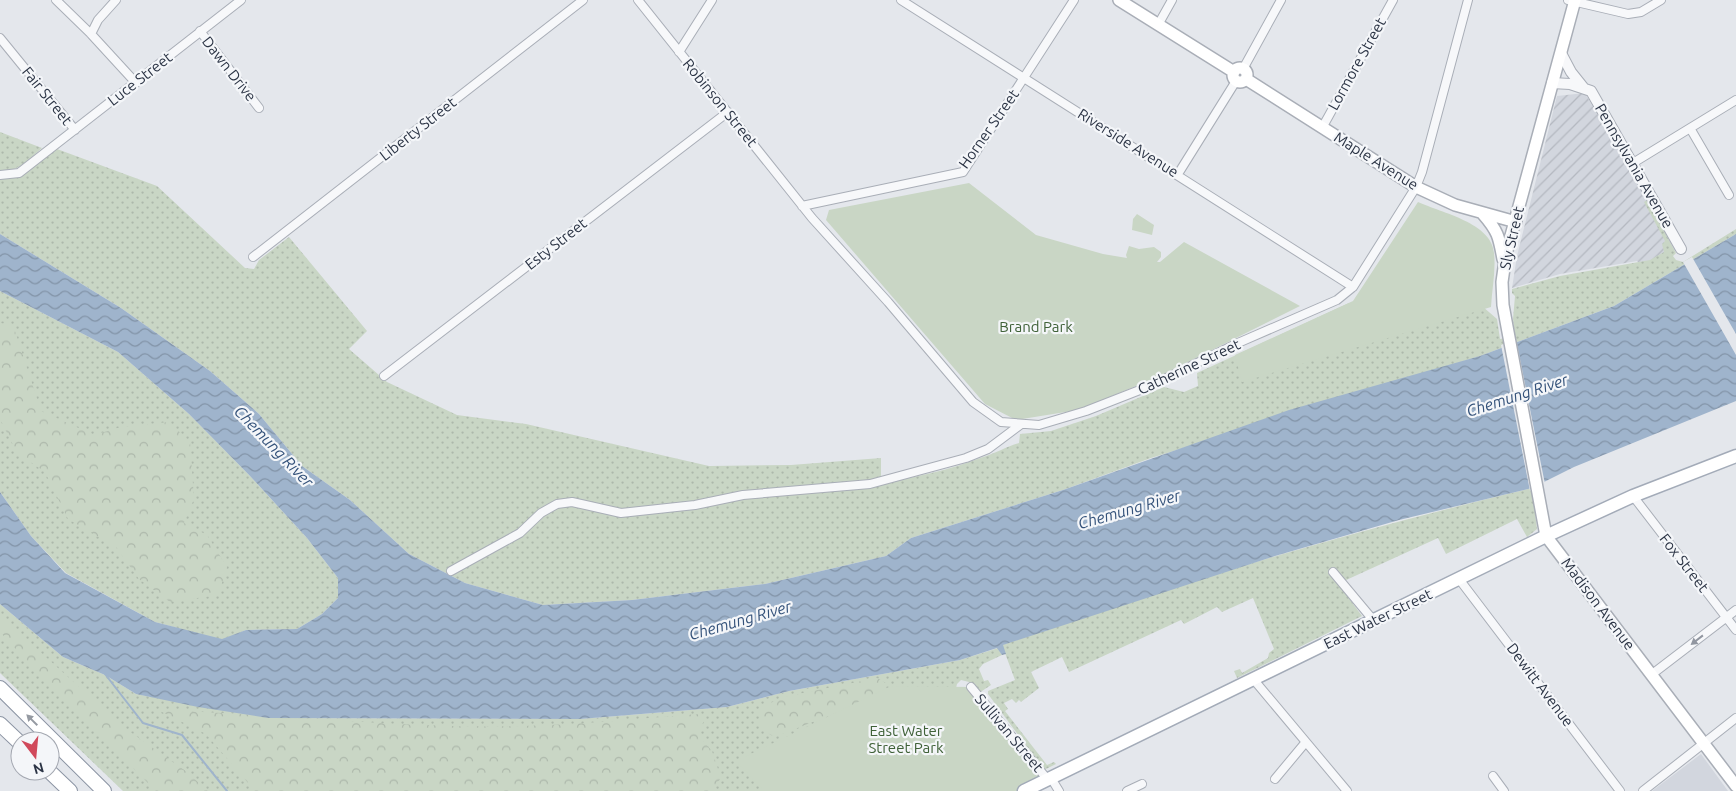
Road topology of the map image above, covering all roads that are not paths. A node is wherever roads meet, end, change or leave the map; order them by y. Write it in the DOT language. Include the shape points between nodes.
graph roads {
  1 [pos="56,0"];
  2 [pos="116,0"];
  3 [pos="241,0"];
  4 [pos="583,0"];
  5 [pos="638,0"];
  6 [pos="712,0"];
  7 [pos="901,0"];
  8 [pos="1074,0"];
  9 [pos="1119,0"];
  10 [pos="1172,0"];
  11 [pos="1281,0"];
  12 [pos="1392,0"];
  13 [pos="1468,0"];
  14 [pos="1661,0"];
  15 [pos="1572,1"];
  16 [pos="1158,25"];
  17 [pos="200,31"];
  18 [pos="92,34"];
  19 [pos="0,38"];
  20 [pos="679,52"];
  21 [pos="1561,53"];
  22 [pos="1240,75"];
  23 [pos="1025,78"];
  24 [pos="136,83"];
  25 [pos="1552,84"];
  26 [pos="1583,87"];
  27 [pos="1736,100"];
  28 [pos="259,108"];
  29 [pos="728,112"];
  30 [pos="1322,128"];
  31 [pos="1690,128"];
  32 [pos="75,130"];
  33 [pos="1633,163"];
  34 [pos="1178,174"];
  35 [pos="0,175"];
  36 [pos="1416,187"];
  37 [pos="1729,195"];
  38 [pos="802,206"];
  39 [pos="1483,214"];
  40 [pos="1516,222"];
  41 [pos="1681,248"];
  42 [pos="253,257"];
  43 [pos="1504,265"];
  44 [pos="1353,287"];
  45 [pos="384,376"];
  46 [pos="1520,395"];
  47 [pos="1020,425"];
  48 [pos="1736,456"];
  49 [pos="1633,496"];
  50 [pos="1546,536"];
  51 [pos="451,571"];
  52 [pos="1332,572"];
  53 [pos="1460,579"];
  54 [pos="1736,610"];
  55 [pos="1726,617"];
  56 [pos="1374,621"];
  57 [pos="1736,630"];
  58 [pos="1652,675"];
  59 [pos="1254,680"];
  60 [pos="970,687"];
  61 [pos="0,688"];
  62 [pos="1736,718"];
  63 [pos="0,724"];
  64 [pos="10,734"];
  65 [pos="1305,743"];
  66 [pos="1704,744"];
  67 [pos="1493,776"];
  68 [pos="1050,779"];
  69 [pos="1275,779"];
  70 [pos="60,781"];
  71 [pos="1142,784"];
  72 [pos="1736,786"];
  73 [pos="70,791"];
  74 [pos="104,791"];
  75 [pos="1024,791"];
  76 [pos="1059,791"];
  77 [pos="1127,791"];
  78 [pos="1347,791"];
  79 [pos="1504,791"];
  80 [pos="1620,791"];
  81 [pos="1642,791"];
  1 -- 18 [label="street"];
  2 -- 18 [label="street" via="98,20"];
  3 -- 17 [label="street, Luce Street"];
  4 -- 42 [label="street, Liberty Street"];
  5 -- 20 [label="street, Robinson Street"];
  6 -- 20 [label="street"];
  7 -- 23 [label="street, Riverside Avenue"];
  8 -- 23 [label="street, Horner Street"];
  9 -- 16 [label="main road, Maple Avenue"];
  10 -- 16 [label="street"];
  11 -- 22 [label="street"];
  12 -- 30 [label="street, Lormore Street"];
  13 -- 36 [label="street, Catherine Street"];
  14 -- 15 [label="street" via="1641,12 1628,14"];
  15 -- 21 [label="main road"];
  16 -- 22 [label="main road, Maple Avenue"];
  17 -- 24 [label="street, Luce Street"];
  17 -- 28 [label="street, Dawn Drive"];
  18 -- 24 [label="street"];
  19 -- 32 [label="street, Fair Street"];
  20 -- 29 [label="street, Robinson Street"];
  21 -- 25 [label="main road"];
  21 -- 26 [label="street, Pennsylvania Avenue"];
  22 -- 30 [label="main road, Maple Avenue"];
  22 -- 34 [label="street"];
  23 -- 34 [label="street, Riverside Avenue"];
  23 -- 38 [label="street, Horner Street" via="963,172"];
  24 -- 32 [label="street, Luce Street"];
  25 -- 26 [label="street"];
  25 -- 40 [label="main road, Sly Street"];
  26 -- 33 [label="street, Pennsylvania Avenue" via="1591,91"];
  27 -- 31 [label="street"];
  29 -- 38 [label="street, Robinson Street"];
  29 -- 45 [label="street, Esty Street"];
  30 -- 36 [label="main road, Maple Avenue"];
  31 -- 33 [label="street"];
  31 -- 37 [label="street"];
  32 -- 35 [label="street, Luce Street" via="19,173"];
  33 -- 41 [label="street, Pennsylvania Avenue"];
  34 -- 44 [label="street, Riverside Avenue"];
  36 -- 39 [label="main road, Maple Avenue"];
  36 -- 44 [label="street, Catherine Street"];
  38 -- 47 [label="street, Catherine Street" via="973,402 1001,422"];
  39 -- 40 [label="main road, Maple Avenue"];
  39 -- 43 [label="main road" via="1501,239"];
  40 -- 43 [label="main road, Sly Street"];
  43 -- 46 [label="main road, Sly Street" via="1503,305"];
  44 -- 47 [label="street, Catherine Street" via="1337,300 1150,386 1063,419 1039,425"];
  46 -- 50 [label="main road, Madison Avenue"];
  47 -- 51 [label="street" via="988,449 966,458 870,484 743,495 695,505 622,513 572,502 557,504 541,513 520,533"];
  48 -- 49 [label="main road, East Water Street"];
  49 -- 50 [label="main road, East Water Street"];
  49 -- 55 [label="street, Fox Street"];
  50 -- 53 [label="main road, East Water Street"];
  50 -- 58 [label="main road, Madison Avenue"];
  52 -- 56 [label="street"];
  53 -- 56 [label="main road, East Water Street"];
  53 -- 80 [label="street, Dewitt Avenue"];
  54 -- 55 [label="street"];
  55 -- 57 [label="street, Fox Street"];
  55 -- 58 [label="street, one-way"];
  56 -- 59 [label="main road, East Water Street"];
  58 -- 66 [label="main road, Madison Avenue"];
  59 -- 65 [label="street"];
  59 -- 68 [label="main road, East Water Street"];
  60 -- 68 [label="street, Sullivan Street"];
  74 -- 61 [label="highway, one-way"];
  62 -- 66 [label="street"];
  63 -- 64 [label="highway"];
  65 -- 69 [label="street"];
  65 -- 78 [label="street"];
  66 -- 72 [label="main road, Madison Avenue"];
  66 -- 81 [label="street"];
  67 -- 79 [label="street"];
  68 -- 75 [label="main road, East Water Street"];
  68 -- 76 [label="street, Sullivan Street"];
  70 -- 73 [label="highway"];
  71 -- 77 [label="street"];
}
